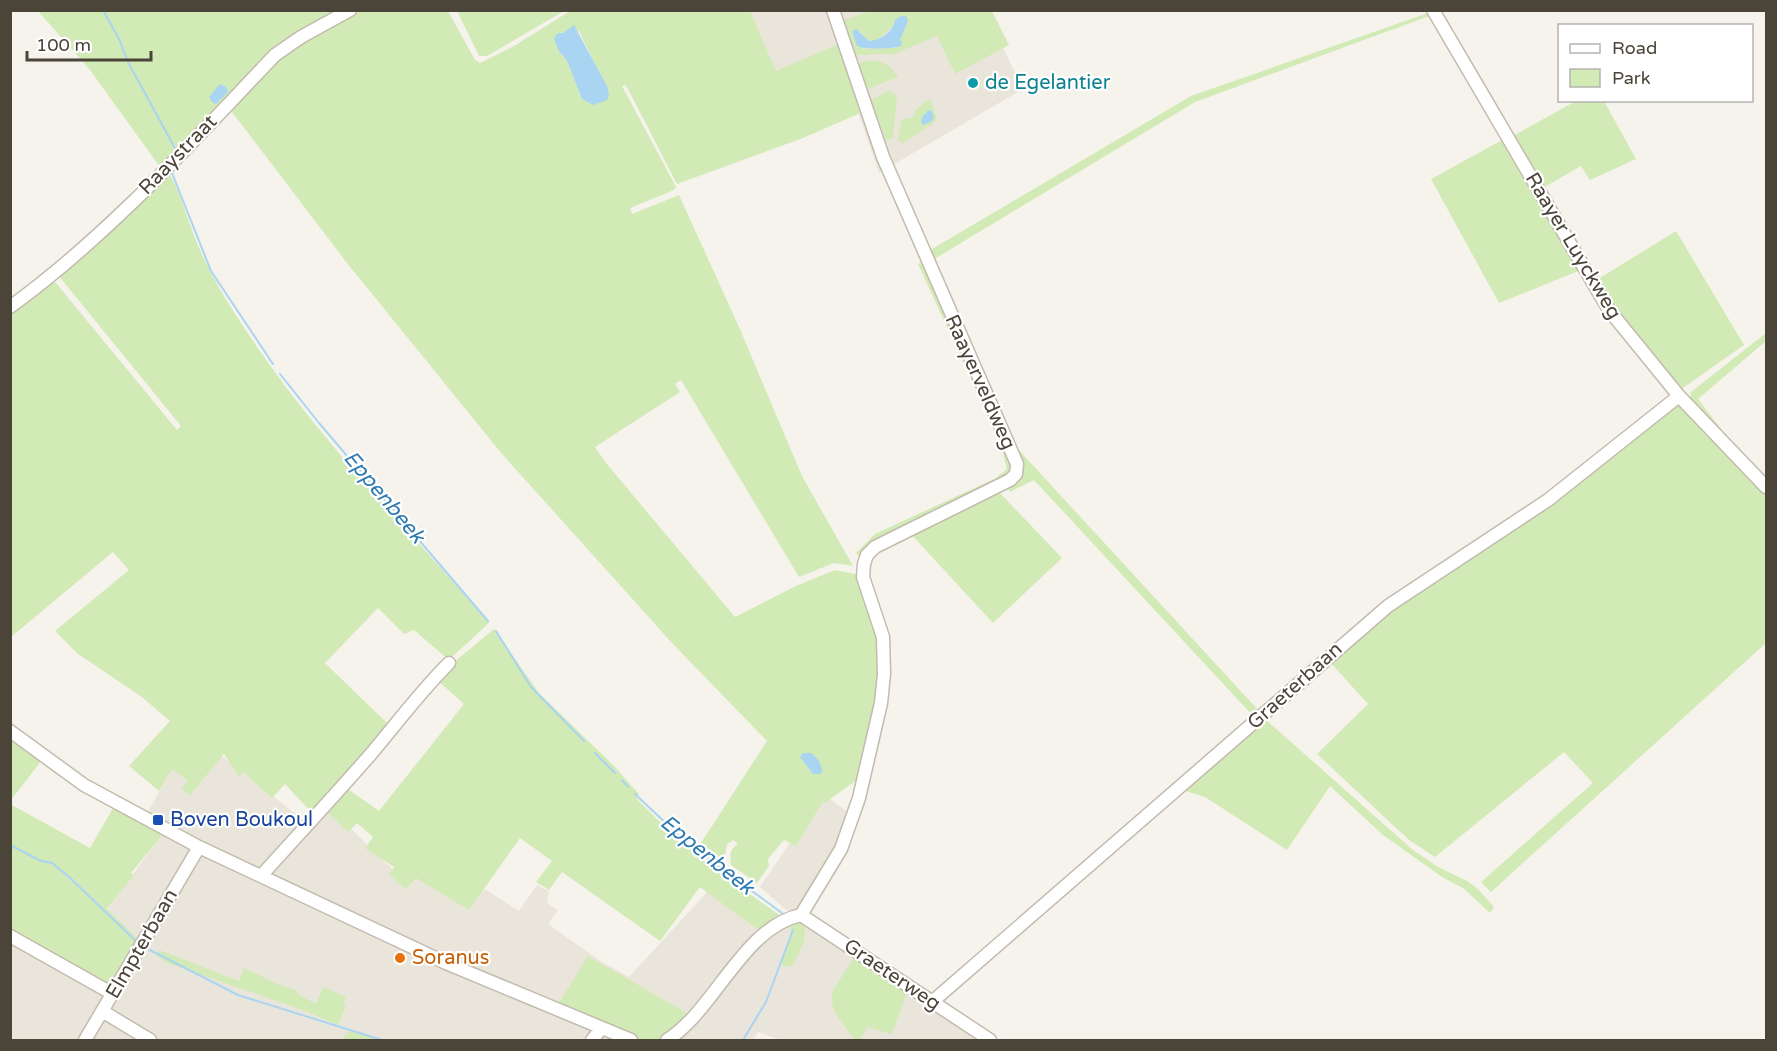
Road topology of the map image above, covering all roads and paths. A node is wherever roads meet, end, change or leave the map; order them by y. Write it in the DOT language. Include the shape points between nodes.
graph roads {
  1 [pos="350,10"];
  2 [pos="833,10"];
  3 [pos="1433,10"];
  4 [pos="10,307"];
  5 [pos="1679,396"];
  6 [pos="1767,487"];
  7 [pos="449,663"];
  8 [pos="10,731"];
  9 [pos="199,847"];
  10 [pos="261,876"];
  11 [pos="797,916"];
  12 [pos="10,936"];
  13 [pos="113,994"];
  14 [pos="932,1002"];
  15 [pos="102,1011"];
  16 [pos="601,1029"];
  17 [pos="85,1041"];
  18 [pos="150,1041"];
  19 [pos="592,1041"];
  20 [pos="631,1041"];
  21 [pos="667,1041"];
  22 [pos="990,1041"];
  1 -- 4 [label="street, Raaystraat" via="275,55 79,254"];
  2 -- 11 [label="street, Raayerveldweg" via="883,157 1017,464 1016,474 1010,480 875,547 867,555 863,577 884,637 881,703 859,798 841,849"];
  3 -- 5 [label="street, Raayer Luyckweg" via="1609,310"];
  5 -- 6 [label="street, Raayer Luyckweg"];
  5 -- 14 [label="street, Graeterbaan" via="1548,500 1381,612"];
  7 -- 10 [label="street"];
  8 -- 9 [label="street" via="84,785"];
  9 -- 10 [label="street"];
  9 -- 13 [label="street, Elmpterbaan"];
  10 -- 16 [label="street" via="446,963"];
  11 -- 14 [label="street, Graeterweg"];
  11 -- 21 [label="street" via="771,928 758,940 690,1020"];
  12 -- 13 [label="street"];
  13 -- 15 [label="street, Elmpterbaan"];
  14 -- 22 [label="street, Graeterweg"];
  15 -- 17 [label="street, Elmpterbaan"];
  15 -- 18 [label="street"];
  16 -- 19 [label="street"];
  16 -- 20 [label="street"];
}
